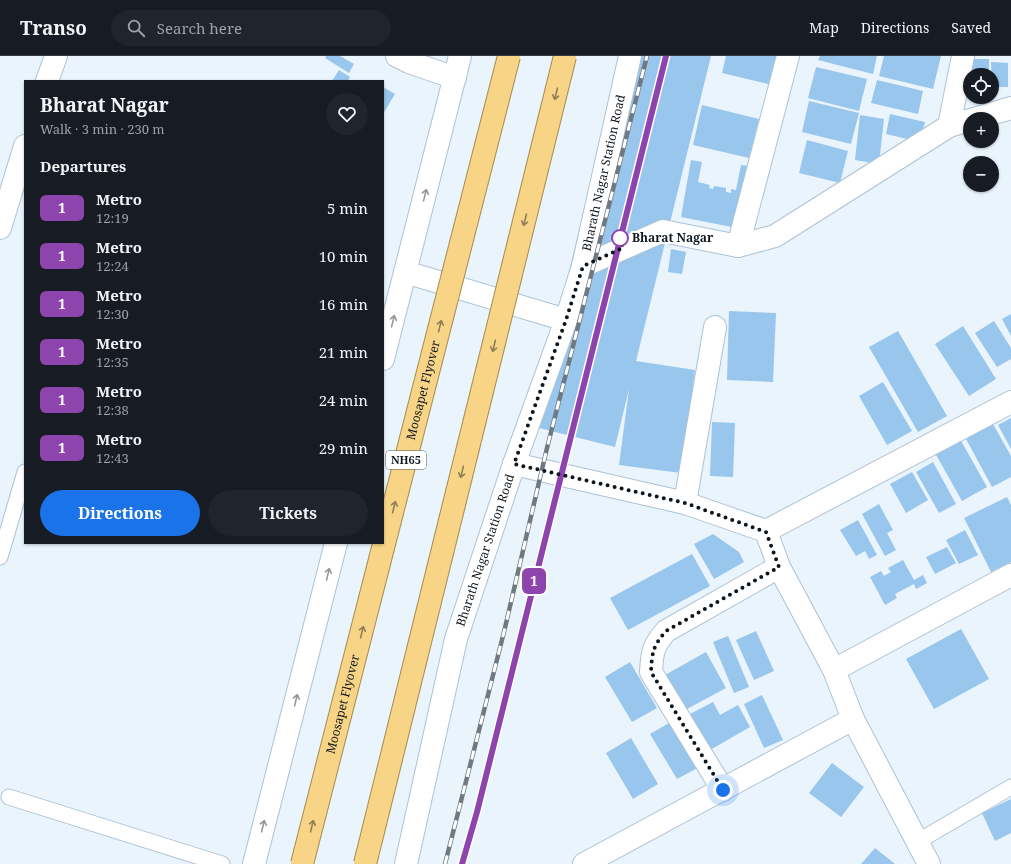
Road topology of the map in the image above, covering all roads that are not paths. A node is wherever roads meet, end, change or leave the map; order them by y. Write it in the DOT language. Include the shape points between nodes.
graph roads {
  1 [pos="56,56"];
  2 [pos="397,56"];
  3 [pos="460,56"];
  4 [pos="509,56"];
  5 [pos="565,56"];
  6 [pos="630,56"];
  7 [pos="788,56"];
  8 [pos="963,56"];
  9 [pos="455,78"];
  10 [pos="47,80"];
  11 [pos="1011,108"];
  12 [pos="998,112"];
  13 [pos="963,122"];
  14 [pos="948,126"];
  15 [pos="24,149"];
  16 [pos="0,228"];
  17 [pos="738,246"];
  18 [pos="583,266"];
  19 [pos="405,272"];
  20 [pos="566,320"];
  21 [pos="715,328"];
  22 [pos="384,355"];
  23 [pos="1011,402"];
  24 [pos="514,464"];
  25 [pos="24,475"];
  26 [pos="685,503"];
  27 [pos="766,532"];
  28 [pos="336,544"];
  29 [pos="384,544"];
  30 [pos="384,544"];
  31 [pos="0,557"];
  32 [pos="779,567"];
  33 [pos="1011,575"];
  34 [pos="834,670"];
  35 [pos="853,719"];
  36 [pos="1011,787"];
  37 [pos="723,790"];
  38 [pos="9,797"];
  39 [pos="917,842"];
  40 [pos="222,864"];
  41 [pos="254,864"];
  42 [pos="302,864"];
  43 [pos="365,864"];
  44 [pos="406,864"];
  45 [pos="584,864"];
  46 [pos="928,864"];
  1 -- 10 [label="street"];
  2 -- 9 [label="street"];
  3 -- 9 [label="street"];
  30 -- 4 [label="highway, Moosapet Flyover / NH65, one-way, bridge"];
  5 -- 43 [label="highway, one-way, bridge"];
  6 -- 18 [label="street, Bharath Nagar Station Road"];
  7 -- 17 [label="street"];
  8 -- 14 [label="street"];
  19 -- 9 [label="street, one-way"];
  11 -- 12 [label="street"];
  13 -- 14 [label="street"];
  14 -- 17 [label="street" via="775,236"];
  15 -- 16 [label="street"];
  17 -- 18 [label="street" via="662,231"];
  18 -- 20 [label="street, Bharath Nagar Station Road"];
  19 -- 20 [label="street"];
  22 -- 19 [label="street, one-way"];
  20 -- 24 [label="street, Bharath Nagar Station Road"];
  21 -- 26 [label="street"];
  23 -- 27 [label="street"];
  24 -- 26 [label="street"];
  24 -- 44 [label="street, Bharath Nagar Station Road" via="456,639"];
  25 -- 31 [label="lane"];
  26 -- 27 [label="street"];
  27 -- 32 [label="street"];
  41 -- 28 [label="street, one-way"];
  42 -- 29 [label="highway, Moosapet Flyover / NH65, one-way, bridge"];
  32 -- 34 [label="street"];
  32 -- 37 [label="street" via="666,631 656,643 652,656 651,672"];
  33 -- 34 [label="street"];
  34 -- 35 [label="street"];
  35 -- 37 [label="street"];
  35 -- 39 [label="street"];
  36 -- 39 [label="lane"];
  37 -- 45 [label="street"];
  38 -- 40 [label="lane"];
  39 -- 46 [label="street"];
}
